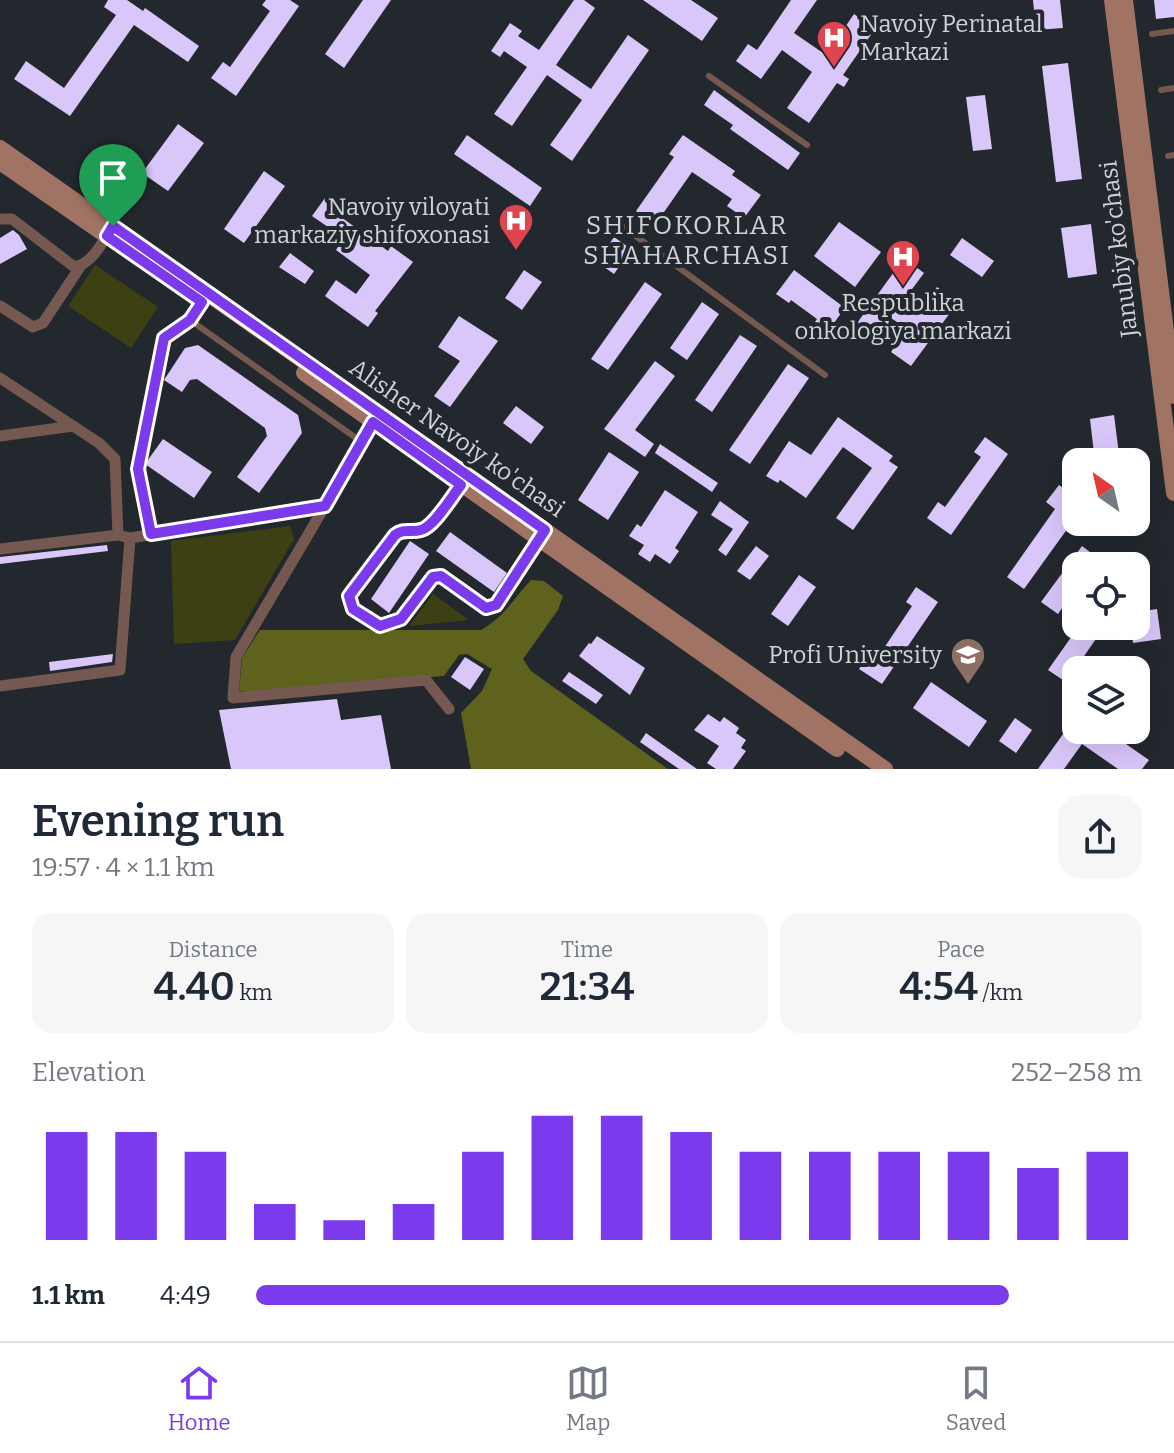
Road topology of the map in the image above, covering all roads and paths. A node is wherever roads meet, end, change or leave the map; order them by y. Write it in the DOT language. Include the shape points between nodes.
graph roads {
  1 [pos="1112,0"];
  2 [pos="1125,0"];
  3 [pos="1174,31"];
  4 [pos="1152,34"];
  5 [pos="709,76"];
  6 [pos="1174,88"];
  7 [pos="1161,90"];
  8 [pos="807,145"];
  9 [pos="0,148"];
  10 [pos="0,162"];
  11 [pos="2,217"];
  12 [pos="611,218"];
  13 [pos="110,231"];
  14 [pos="80,267"];
  15 [pos="202,302"];
  16 [pos="0,306"];
  17 [pos="190,320"];
  18 [pos="825,375"];
  19 [pos="0,378"];
  20 [pos="1174,396"];
  21 [pos="1169,416"];
  22 [pos="376,418"];
  23 [pos="73,426"];
  24 [pos="0,436"];
  25 [pos="363,443"];
  26 [pos="465,480"];
  27 [pos="1174,493"];
  28 [pos="325,506"];
  29 [pos="151,534"];
  30 [pos="542,535"];
  31 [pos="124,536"];
  32 [pos="0,549"];
  33 [pos="0,686"];
  34 [pos="449,709"];
  35 [pos="867,769"];
  36 [pos="885,769"];
  1 -- 21 [label="main road, Janubiy ko'chasi"];
  2 -- 20 [label="main road, Janubiy ko'chasi"];
  3 -- 4 [label="lane"];
  5 -- 8 [label="lane"];
  6 -- 7 [label="lane"];
  9 -- 13 [label="main road, Alisher Navoiy ko'chasi"];
  10 -- 13 [label="main road, Alisher Navoiy ko'chasi"];
  11 -- 14 [label="street"];
  12 -- 18 [label="lane"];
  13 -- 14 [label="street"];
  13 -- 15 [label="main road, Alisher Navoiy ko'chasi"];
  13 -- 22 [label="main road, Alisher Navoiy ko'chasi"];
  14 -- 16 [label="street" via="39,326"];
  15 -- 17 [label="lane"];
  15 -- 22 [label="main road, Alisher Navoiy ko'chasi"];
  17 -- 25 [label="lane"];
  17 -- 29 [label="lane" via="164,338 138,469"];
  19 -- 23 [label="street"];
  21 -- 27 [label="main road, Janubiy ko'chasi"];
  22 -- 25 [label="street"];
  22 -- 26 [label="main road, Alisher Navoiy ko'chasi"];
  23 -- 24 [label="street"];
  23 -- 31 [label="street" via="115,459"];
  25 -- 28 [label="street"];
  26 -- 30 [label="main road, Alisher Navoiy ko'chasi"];
  26 -- 30 [label="lane" via="430,525 395,535 349,596 353,609 380,626 401,619 433,577 441,576 486,608 496,605"];
  28 -- 29 [label="street"];
  28 -- 34 [label="street" via="236,657 233,698 426,680"];
  29 -- 31 [label="street"];
  30 -- 35 [label="main road, Alisher Navoiy ko'chasi"];
  30 -- 36 [label="main road, Alisher Navoiy ko'chasi"];
  31 -- 32 [label="street"];
  31 -- 33 [label="street" via="120,670"];
}
